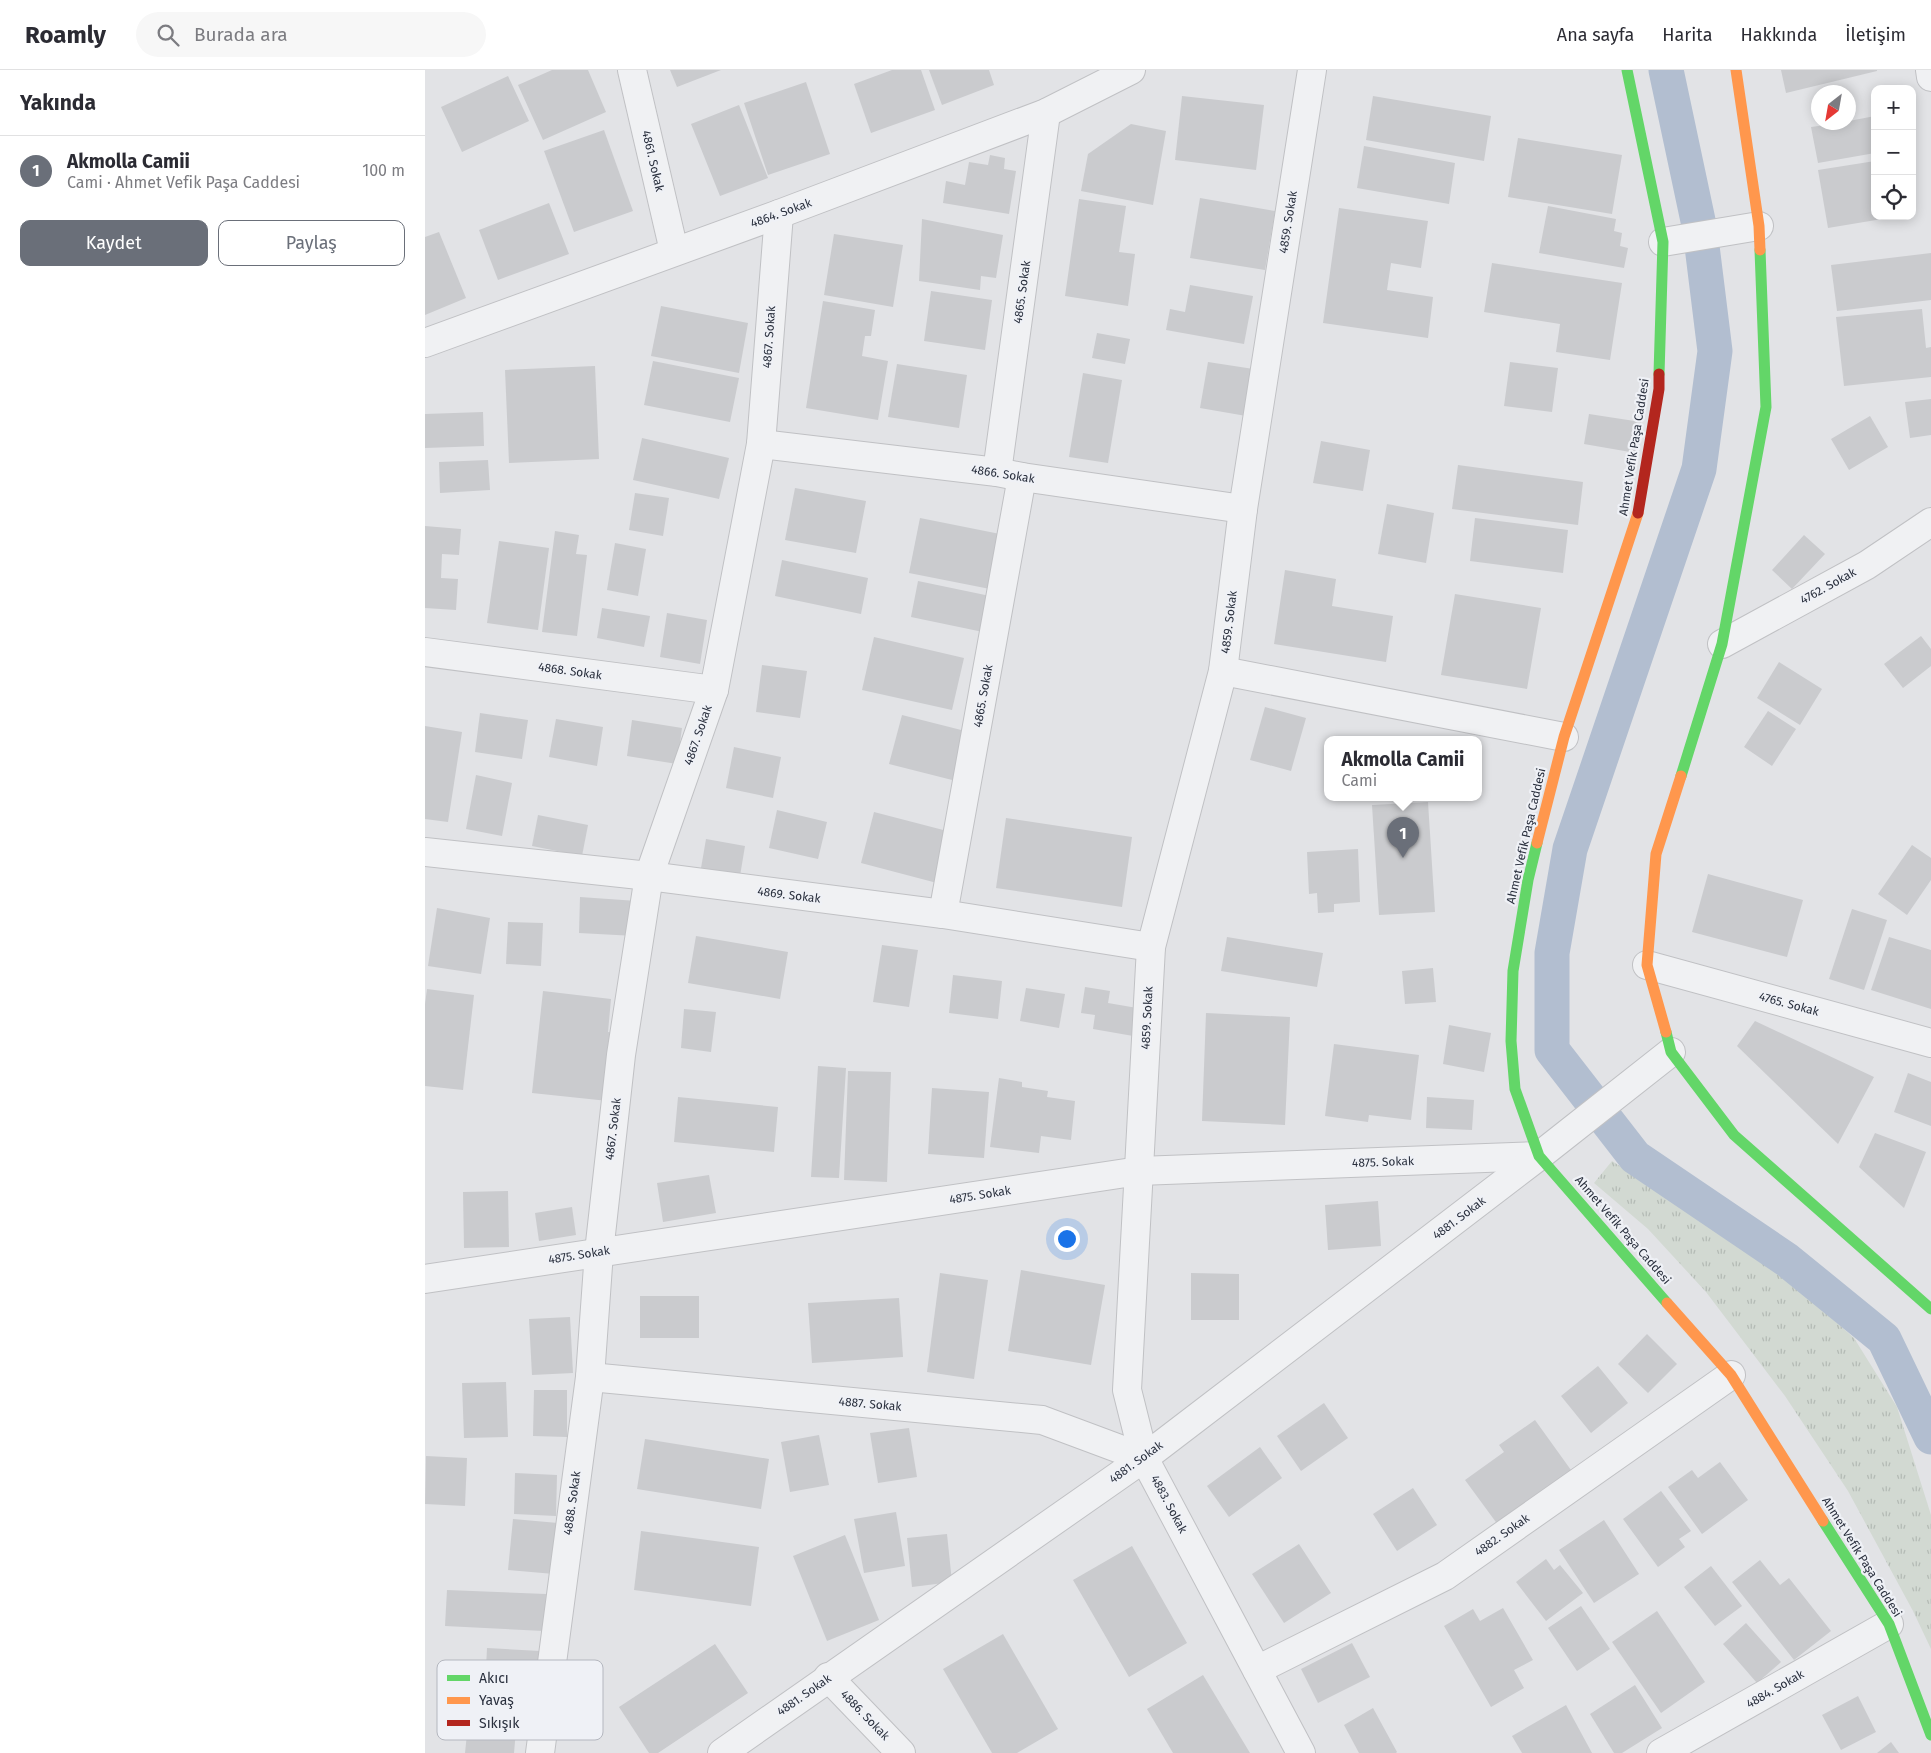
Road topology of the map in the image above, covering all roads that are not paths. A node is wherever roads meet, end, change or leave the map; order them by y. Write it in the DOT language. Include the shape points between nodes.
graph roads {
  1 [pos="633,70"];
  2 [pos="1131,70"];
  3 [pos="1312,70"];
  4 [pos="1625,70"];
  5 [pos="1736,70"];
  6 [pos="1930,70"];
  7 [pos="1931,77"];
  8 [pos="1046,113"];
  9 [pos="779,214"];
  10 [pos="1759,226"];
  11 [pos="1675,240"];
  12 [pos="674,251"];
  13 [pos="425,344"];
  14 [pos="761,444"];
  15 [pos="1010,474"];
  16 [pos="1243,509"];
  17 [pos="1931,522"];
  18 [pos="1722,644"];
  19 [pos="425,652"];
  20 [pos="1223,671"];
  21 [pos="714,690"];
  22 [pos="1564,737"];
  23 [pos="425,852"];
  24 [pos="649,876"];
  25 [pos="943,914"];
  26 [pos="1151,947"];
  27 [pos="1647,965"];
  28 [pos="1931,1043"];
  29 [pos="1671,1052"];
  30 [pos="1539,1156"];
  31 [pos="1139,1171"];
  32 [pos="599,1252"];
  33 [pos="425,1280"];
  34 [pos="1931,1309"];
  35 [pos="1731,1375"];
  36 [pos="590,1377"];
  37 [pos="1144,1458"];
  38 [pos="1889,1624"];
  39 [pos="552,1660"];
  40 [pos="1257,1670"];
  41 [pos="828,1678"];
  42 [pos="1931,1735"];
  43 [pos="542,1740"];
  44 [pos="540,1753"];
  45 [pos="722,1753"];
  46 [pos="901,1753"];
  47 [pos="1301,1753"];
  48 [pos="1661,1753"];
  1 -- 12 [label="street, 4861. Sokak"];
  2 -- 8 [label="street, 4864. Sokak"];
  3 -- 16 [label="street, 4859. Sokak"];
  4 -- 11 [label="street, Ahmet Vefik Paşa Caddesi"];
  5 -- 10 [label="street"];
  6 -- 7 [label="street"];
  8 -- 9 [label="street, 4864. Sokak"];
  8 -- 15 [label="street, 4865. Sokak"];
  9 -- 12 [label="street, 4864. Sokak"];
  9 -- 14 [label="street, 4867. Sokak"];
  10 -- 11 [label="street"];
  10 -- 18 [label="street" via="1766,407"];
  11 -- 22 [label="street, Ahmet Vefik Paşa Caddesi" via="1659,389 1637,518"];
  12 -- 13 [label="street, 4864. Sokak"];
  14 -- 15 [label="street, 4866. Sokak"];
  14 -- 21 [label="street, 4867. Sokak"];
  15 -- 16 [label="street, 4866. Sokak"];
  15 -- 25 [label="street, 4865. Sokak"];
  16 -- 20 [label="street, 4859. Sokak"];
  17 -- 18 [label="street, 4762. Sokak" via="1867,565"];
  18 -- 27 [label="street" via="1655,854"];
  19 -- 21 [label="street, 4868. Sokak"];
  20 -- 22 [label="street"];
  20 -- 26 [label="street, 4859. Sokak"];
  21 -- 24 [label="street, 4867. Sokak"];
  22 -- 30 [label="street, Ahmet Vefik Paşa Caddesi" via="1528,880 1513,971 1511,1042 1515,1089"];
  23 -- 24 [label="street, 4869. Sokak"];
  24 -- 25 [label="street, 4869. Sokak"];
  24 -- 32 [label="street, 4867. Sokak" via="621,1054"];
  25 -- 26 [label="street, 4869. Sokak"];
  26 -- 31 [label="street, 4859. Sokak"];
  27 -- 28 [label="street, 4765. Sokak"];
  27 -- 29 [label="street"];
  29 -- 30 [label="street, 4881. Sokak"];
  29 -- 34 [label="street" via="1734,1135"];
  30 -- 31 [label="street, 4875. Sokak"];
  30 -- 35 [label="street, Ahmet Vefik Paşa Caddesi"];
  30 -- 37 [label="street, 4881. Sokak"];
  31 -- 32 [label="street, 4875. Sokak"];
  31 -- 37 [label="street, 4883. Sokak" via="1127,1390"];
  32 -- 33 [label="street, 4875. Sokak"];
  32 -- 36 [label="street, 4888. Sokak"];
  35 -- 38 [label="street, Ahmet Vefik Paşa Caddesi"];
  35 -- 40 [label="street, 4882. Sokak" via="1445,1576"];
  36 -- 37 [label="street, 4887. Sokak" via="1042,1420"];
  36 -- 39 [label="street, 4888. Sokak"];
  37 -- 40 [label="street, 4883. Sokak"];
  37 -- 41 [label="street, 4881. Sokak"];
  38 -- 42 [label="street, Ahmet Vefik Paşa Caddesi"];
  38 -- 48 [label="street, 4884. Sokak"];
  40 -- 47 [label="street, 4883. Sokak"];
  41 -- 45 [label="street, 4881. Sokak"];
  41 -- 46 [label="street, 4886. Sokak"];
  43 -- 44 [label="street, 4888. Sokak"];
}
